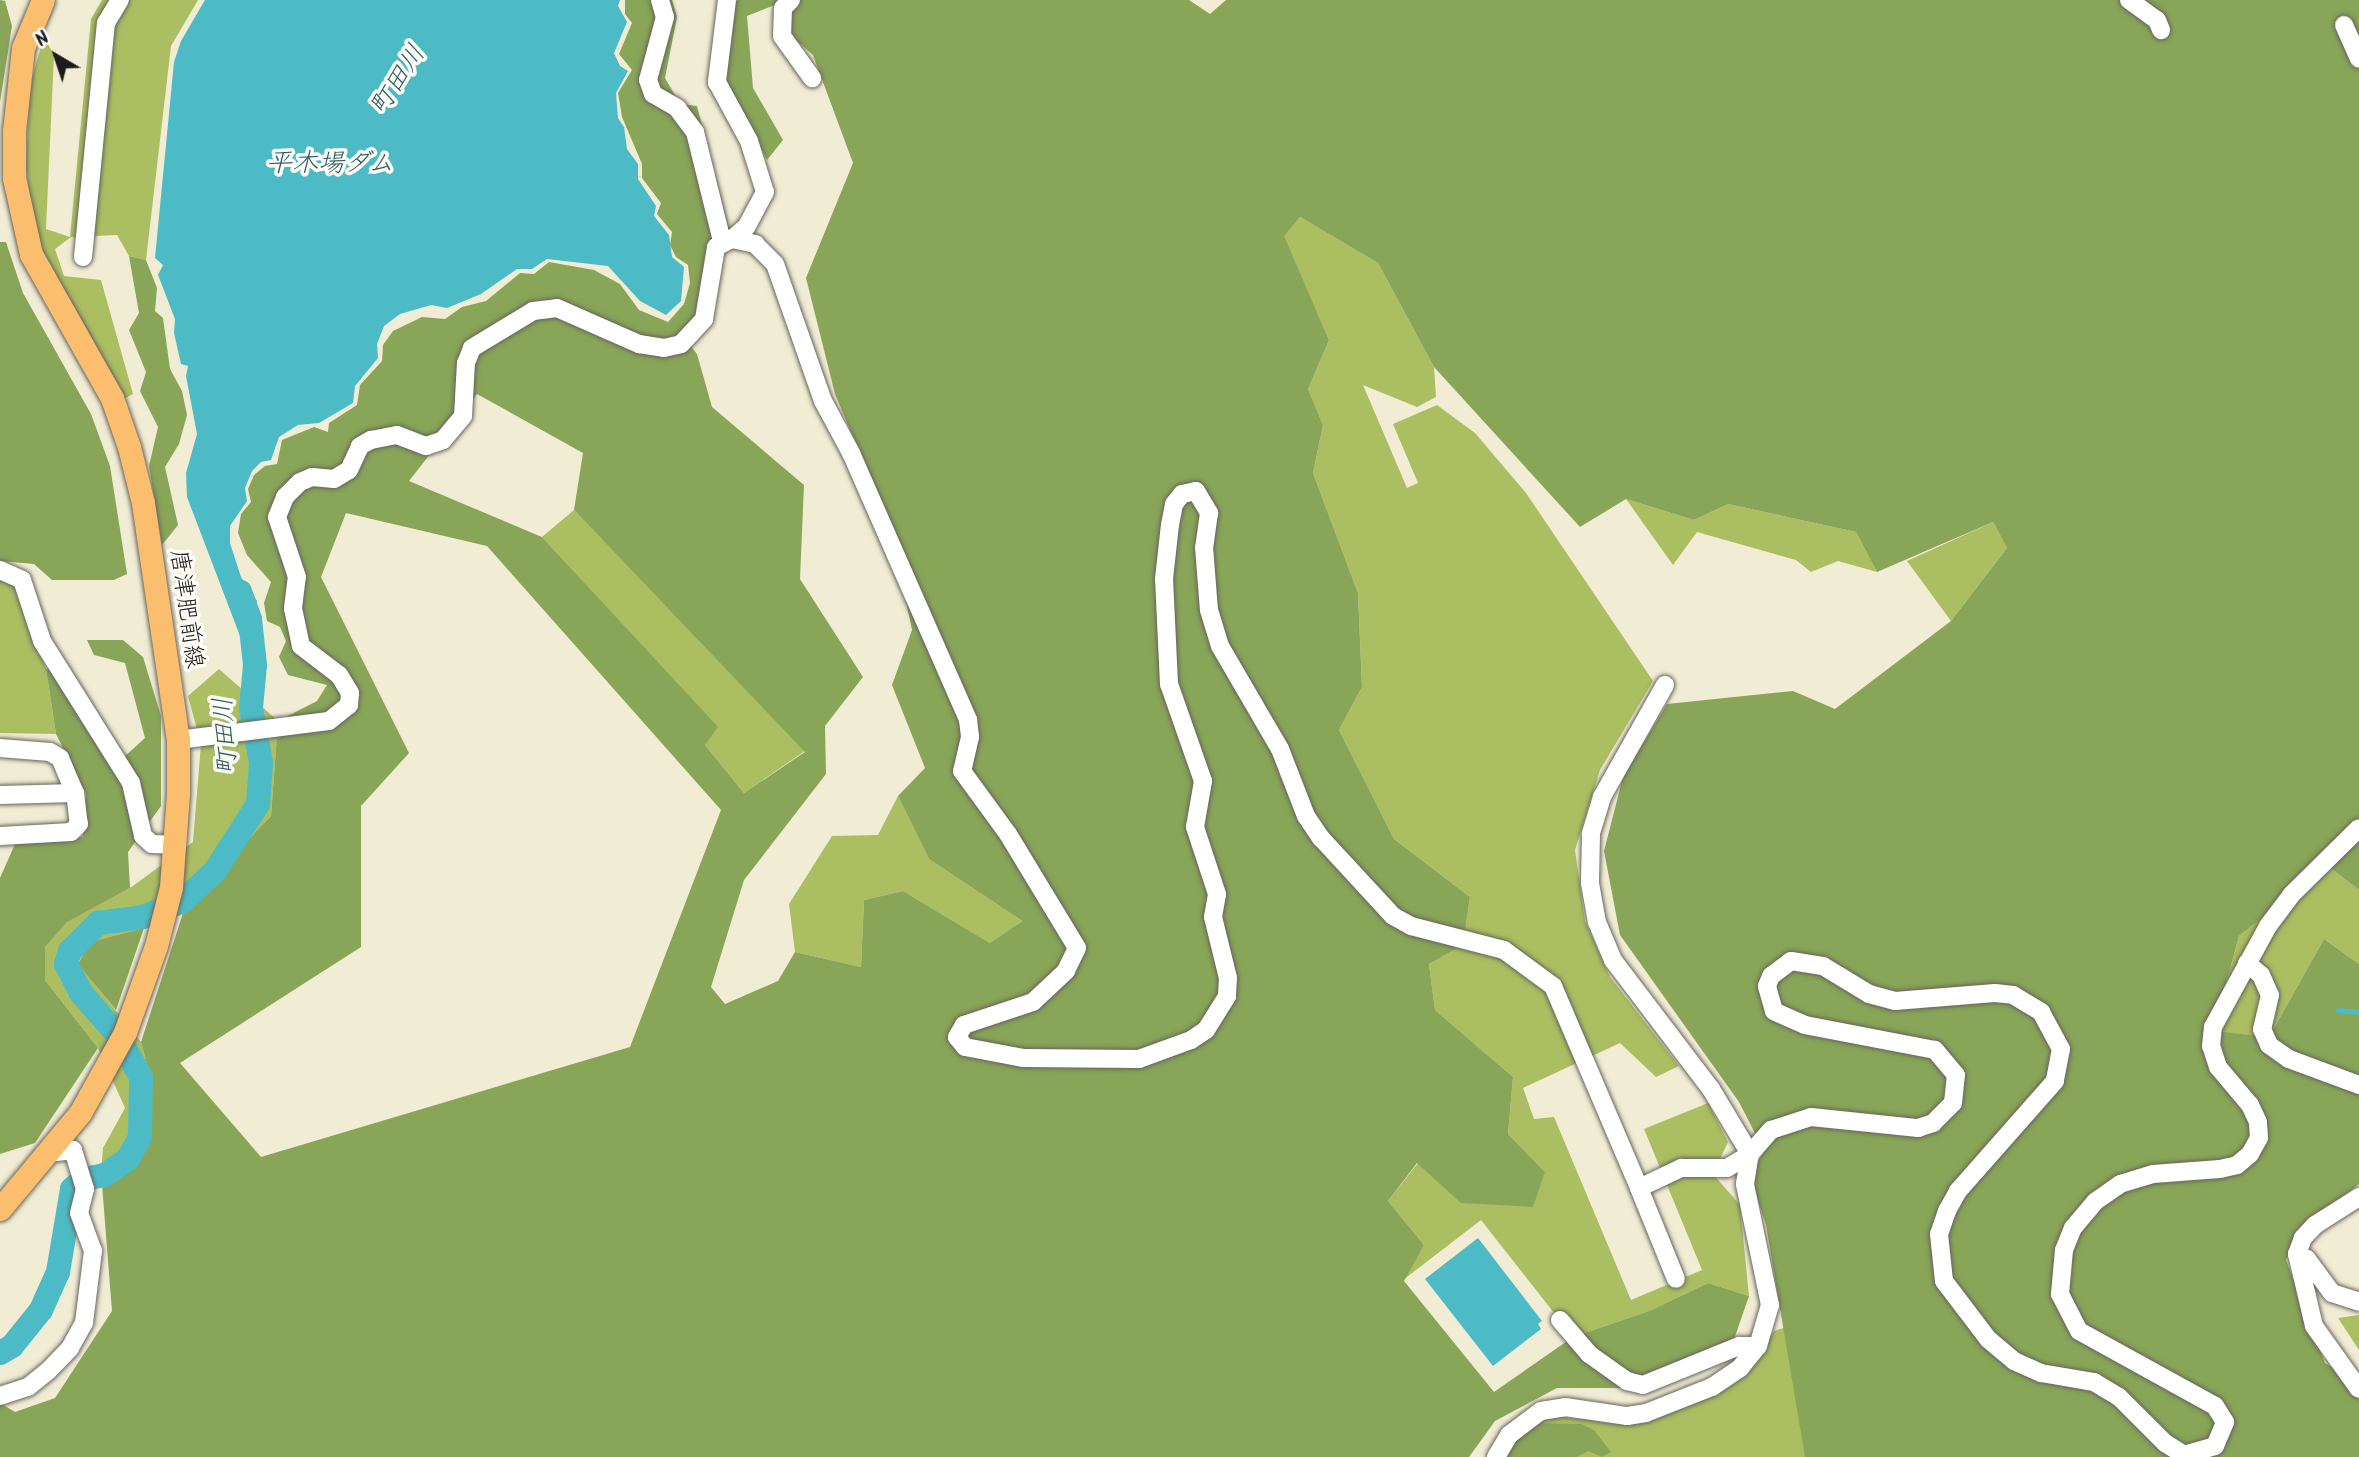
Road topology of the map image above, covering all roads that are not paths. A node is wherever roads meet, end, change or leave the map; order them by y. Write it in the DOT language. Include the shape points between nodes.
graph roads {
  1 [pos="120,0"];
  2 [pos="660,0"];
  3 [pos="727,0"];
  4 [pos="791,0"];
  5 [pos="2129,0"];
  6 [pos="40,1"];
  7 [pos="2344,25"];
  8 [pos="2161,30"];
  9 [pos="2359,59"];
  10 [pos="813,78"];
  11 [pos="727,240"];
  12 [pos="83,257"];
  13 [pos="0,570"];
  14 [pos="1665,685"];
  15 [pos="188,739"];
  16 [pos="0,748"];
  17 [pos="75,793"];
  18 [pos="0,795"];
  19 [pos="2359,828"];
  20 [pos="0,836"];
  21 [pos="175,845"];
  22 [pos="2247,963"];
  23 [pos="2359,1085"];
  24 [pos="50,1153"];
  25 [pos="1750,1154"];
  26 [pos="1639,1188"];
  27 [pos="2359,1197"];
  28 [pos="0,1209"];
  29 [pos="2297,1254"];
  30 [pos="1676,1279"];
  31 [pos="2359,1302"];
  32 [pos="1560,1320"];
  33 [pos="1759,1346"];
  34 [pos="2359,1389"];
  35 [pos="0,1396"];
  36 [pos="1496,1457"];
  1 -- 12 [label="street" via="106,23"];
  2 -- 11 [label="street" via="665,17 648,80 653,94 677,107 695,132"];
  3 -- 11 [label="street" via="717,82 749,141 765,192 747,227"];
  4 -- 10 [label="street" via="783,8 782,36"];
  5 -- 8 [label="street" via="2157,20"];
  6 -- 15 [label="main road, 唐津肥前線" via="23,48 17,89 14,178 22,220 36,263 112,398 129,447 144,503"];
  7 -- 9 [label="street"];
  11 -- 15 [label="street" via="713,257 704,320 681,344 664,348 639,344 556,308 533,311 472,348 466,363 463,416 443,440 426,446 397,435 371,440 360,446 349,470 334,479 312,477 285,497 278,528 297,577 293,608 301,646 339,675 350,693 349,705 338,716 299,726"];
  11 -- 26 [label="street" via="755,244 775,264 824,401 968,720 970,737 962,771 1008,834 1077,948 1066,971 1033,1002 972,1019 959,1031 959,1041 986,1053 1024,1058 1139,1059 1206,1030 1227,996 1228,978 1213,917 1217,894 1195,827 1203,781 1169,684 1164,579 1170,524 1174,504 1182,494 1196,491 1209,513 1209,610 1220,646 1280,748 1306,816 1393,916 1411,926 1504,950 1553,986"];
  13 -- 21 [label="street" via="22,580 42,641 131,783 143,836 152,844"];
  14 -- 25 [label="street" via="1602,797 1591,834 1594,909 1613,960 1711,1090"];
  15 -- 21 [label="main road, 唐津肥前線"];
  16 -- 17 [label="street" via="50,752 60,758"];
  17 -- 18 [label="street"];
  17 -- 20 [label="street" via="79,824 71,832"];
  19 -- 22 [label="street" via="2291,895"];
  21 -- 24 [label="main road, 唐津肥前線" via="171,887 156,946 125,1032"];
  22 -- 23 [label="street" via="2261,975 2270,995 2262,1029 2269,1045 2289,1059"];
  22 -- 25 [label="street" via="2213,1027 2211,1046 2218,1067 2250,1105 2258,1122 2259,1138 2250,1154 2237,1165 2220,1169 2153,1174 2120,1184 2096,1201 2073,1228 2059,1276 2067,1314 2079,1331 2215,1406 2225,1422 2224,1433 2200,1454 2184,1455 2165,1443 2119,1397 2094,1382 2041,1373 2014,1361 1988,1339 1944,1281 1939,1234 1947,1211 1983,1162 2039,1102 2060,1065 2061,1049 2053,1029 2030,1002 1995,993 1895,1001 1869,994 1806,961 1780,967 1771,976 1767,997 1782,1017 1935,1050 1956,1075 1957,1089 1943,1114 1918,1128 1811,1117 1771,1130"];
  24 -- 28 [label="main road, 唐津肥前線"];
  24 -- 35 [label="street" via="73,1150 83,1181 79,1213 93,1251 84,1323 70,1348 48,1371 28,1387"];
  25 -- 26 [label="street" via="1727,1168 1681,1168"];
  25 -- 33 [label="street" via="1745,1184 1770,1305"];
  26 -- 30 [label="street"];
  27 -- 29 [label="street" via="2315,1225 2302,1238"];
  29 -- 31 [label="street" via="2307,1259 2332,1293"];
  29 -- 34 [label="street" via="2314,1326"];
  32 -- 33 [label="street" via="1589,1354 1627,1381 1643,1385 1739,1346"];
  33 -- 36 [label="street" via="1740,1368 1712,1387 1646,1413 1627,1416 1566,1407 1541,1411 1509,1435"];
}
